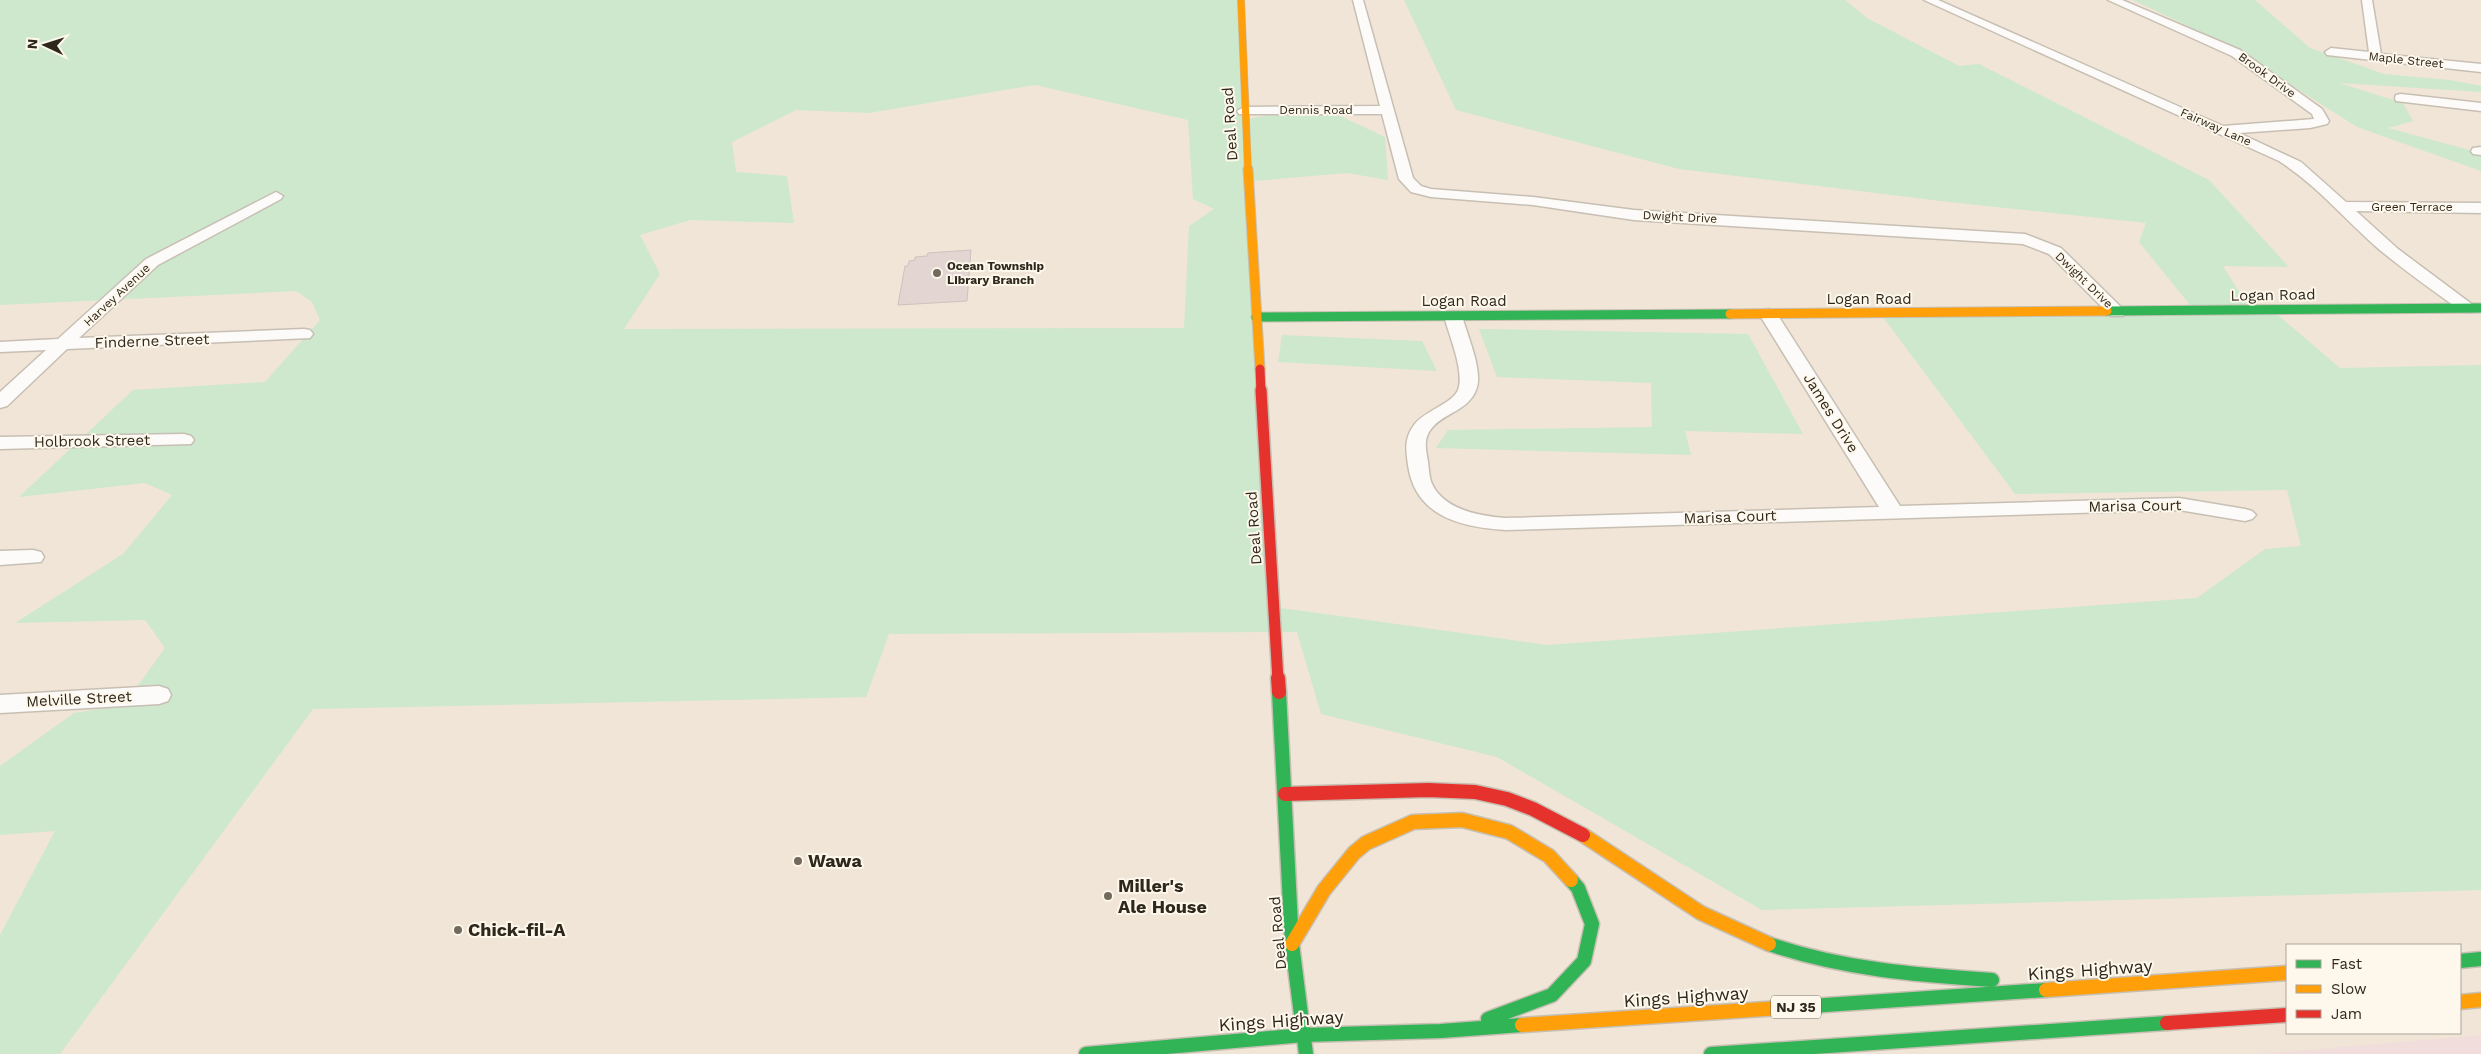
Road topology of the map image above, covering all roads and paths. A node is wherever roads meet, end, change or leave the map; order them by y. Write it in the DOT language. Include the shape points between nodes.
graph roads {
  1 [pos="1241,0"];
  2 [pos="1358,0"];
  3 [pos="1929,0"];
  4 [pos="2113,0"];
  5 [pos="2367,0"];
  6 [pos="2332,52"];
  7 [pos="2376,57"];
  8 [pos="2481,68"];
  9 [pos="2401,98"];
  10 [pos="2481,107"];
  11 [pos="1387,110"];
  12 [pos="1244,111"];
  13 [pos="2223,130"];
  14 [pos="276,196"];
  15 [pos="2342,206"];
  16 [pos="2481,208"];
  17 [pos="2475,308"];
  18 [pos="2117,312"];
  19 [pos="1768,314"];
  20 [pos="1453,316"];
  21 [pos="1256,317"];
  22 [pos="304,334"];
  23 [pos="64,344"];
  24 [pos="0,347"];
  25 [pos="0,402"];
  26 [pos="184,440"];
  27 [pos="0,442"];
  28 [pos="1893,512"];
  29 [pos="2245,514"];
  30 [pos="33,557"];
  31 [pos="0,558"];
  32 [pos="159,694"];
  33 [pos="0,704"];
  34 [pos="1285,794"];
  35 [pos="1292,944"];
  36 [pos="2481,959"];
  37 [pos="2461,960"];
  38 [pos="2286,973"];
  39 [pos="2101,987"];
  40 [pos="2481,1000"];
  41 [pos="2461,1002"];
  42 [pos="2286,1015"];
  43 [pos="1441,1031"];
  44 [pos="1304,1034"];
  45 [pos="1974,1034"];
  46 [pos="1928,1051"];
  47 [pos="1086,1054"];
  48 [pos="1306,1054"];
  49 [pos="1711,1054"];
  1 -- 12 [label="street, Deal Road"];
  2 -- 11 [label="street, Dwight Drive"];
  3 -- 13 [label="street, Fairway Lane"];
  4 -- 13 [label="street, Brook Drive" via="2236,53 2317,112 2322,121"];
  5 -- 7 [label="street"];
  6 -- 7 [label="street, Maple Street"];
  7 -- 8 [label="street, Maple Street"];
  9 -- 10 [label="street"];
  11 -- 12 [label="street, Dennis Road"];
  11 -- 18 [label="street, Dwight Drive" via="1406,179 1412,187 1424,191 1634,215 2025,239 2055,251"];
  12 -- 21 [label="street, Deal Road"];
  13 -- 15 [label="street, Fairway Lane" via="2293,163"];
  14 -- 23 [label="street, Harvey Avenue" via="152,262"];
  15 -- 16 [label="street, Green Terrace"];
  15 -- 17 [label="street, Fairway Lane" via="2420,276"];
  17 -- 18 [label="street, Logan Road"];
  18 -- 19 [label="street, Logan Road"];
  19 -- 20 [label="street, Logan Road"];
  19 -- 28 [label="street, James Drive"];
  20 -- 21 [label="street, Logan Road"];
  20 -- 28 [label="street, Marisa Court" via="1468,373 1467,390 1458,401 1430,418 1421,428 1415,445 1422,485 1429,495 1450,511 1476,520 1505,524"];
  21 -- 34 [label="street, Deal Road"];
  22 -- 23 [label="street, Finderne Street"];
  23 -- 24 [label="street, Finderne Street"];
  23 -- 25 [label="street, Harvey Avenue"];
  26 -- 27 [label="street, Holbrook Street"];
  28 -- 29 [label="street, Marisa Court" via="2179,504"];
  30 -- 31 [label="street"];
  32 -- 33 [label="street, Melville Street"];
  34 -- 35 [label="street, Deal Road"];
  34 -- 39 [label="street" via="1443,789 1491,794 1521,804 1565,826 1701,913 1789,951 1880,971"];
  35 -- 43 [label="street" via="1352,855 1377,836 1397,827 1448,819 1481,822 1521,836 1547,852 1574,881 1583,896 1591,937 1585,960 1578,972 1552,995 1493,1018"];
  35 -- 44 [label="street, Deal Road"];
  36 -- 37 [label="street"];
  38 -- 39 [label="street, Kings Highway / NJ 35"];
  39 -- 43 [label="street, Kings Highway / NJ 35"];
  40 -- 41 [label="street"];
  42 -- 45 [label="street"];
  43 -- 44 [label="street, Kings Highway / NJ 35"];
  44 -- 47 [label="street, Kings Highway / NJ 35"];
  44 -- 48 [label="street, Deal Road"];
  45 -- 46 [label="street"];
  45 -- 49 [label="street"];
}
